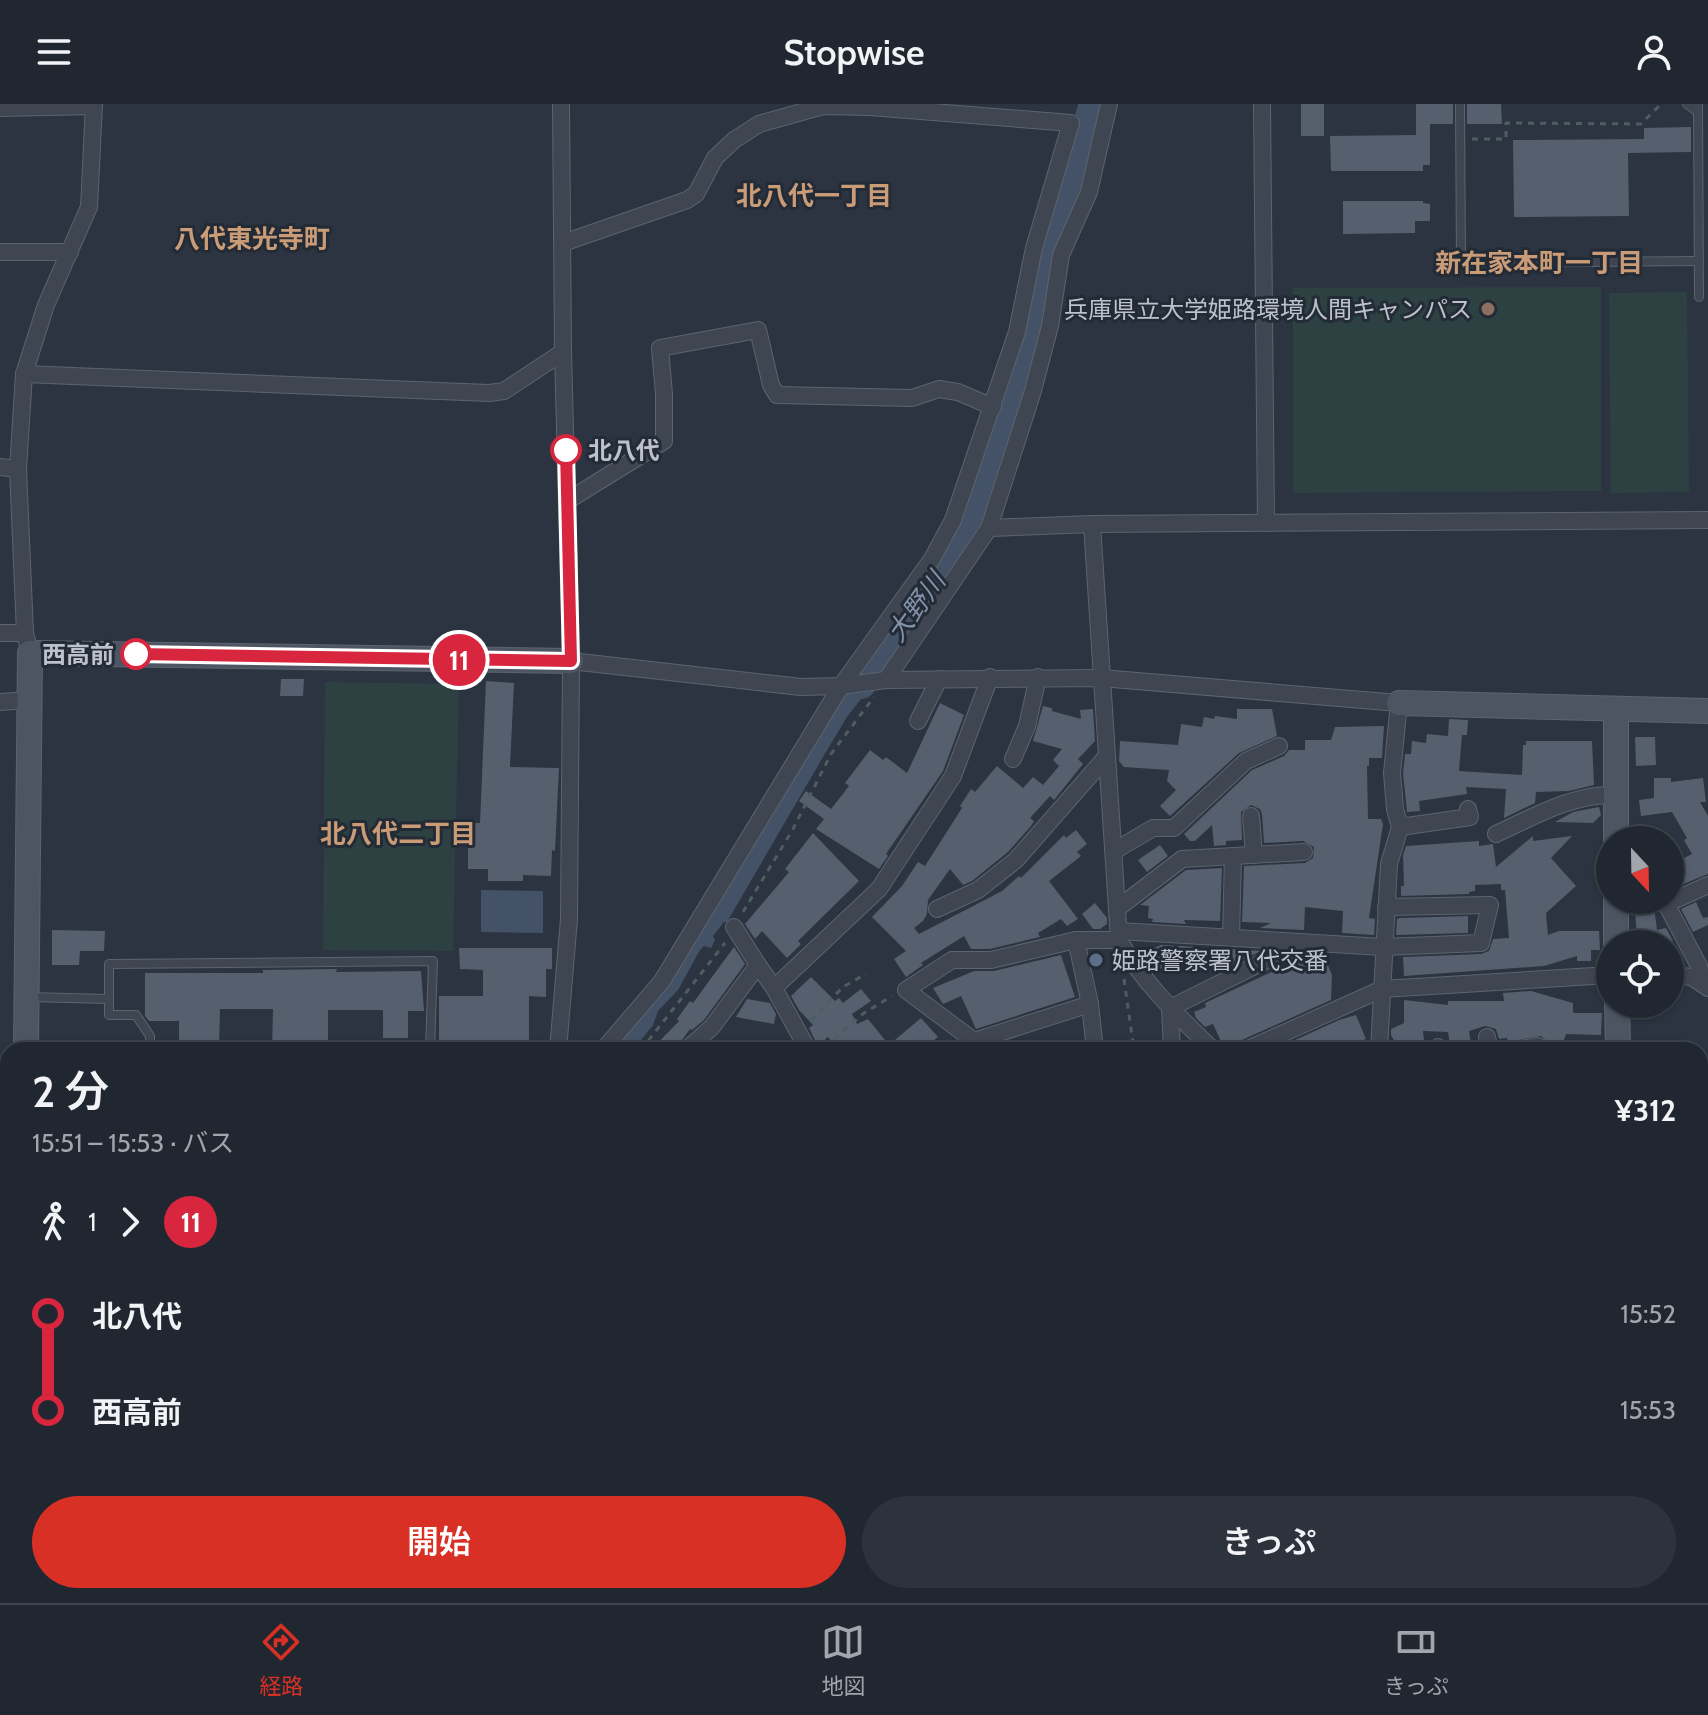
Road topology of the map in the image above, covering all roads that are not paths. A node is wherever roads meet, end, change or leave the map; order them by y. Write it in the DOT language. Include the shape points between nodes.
graph roads {
  1 [pos="561,104"];
  2 [pos="1109,104"];
  3 [pos="1262,104"];
  4 [pos="1460,104"];
  5 [pos="1687,104"];
  6 [pos="94,105"];
  7 [pos="0,108"];
  8 [pos="922,108"];
  9 [pos="1698,108"];
  10 [pos="782,110"];
  11 [pos="563,243"];
  12 [pos="0,252"];
  13 [pos="70,252"];
  14 [pos="1699,261"];
  15 [pos="1699,297"];
  16 [pos="563,352"];
  17 [pos="24,374"];
  18 [pos="993,407"];
  19 [pos="0,467"];
  20 [pos="18,469"];
  21 [pos="567,501"];
  22 [pos="1708,520"];
  23 [pos="1266,523"];
  24 [pos="1092,524"];
  25 [pos="989,528"];
  26 [pos="0,633"];
  27 [pos="27,643"];
  28 [pos="571,661"];
  29 [pos="990,677"];
  30 [pos="1038,677"];
  31 [pos="1101,678"];
  32 [pos="939,679"];
  33 [pos="882,681"];
  34 [pos="841,686"];
  35 [pos="29,700"];
  36 [pos="0,702"];
  37 [pos="1399,703"];
  38 [pos="1616,711"];
  39 [pos="1708,711"];
  40 [pos="918,721"];
  41 [pos="1279,746"];
  42 [pos="1106,757"];
  43 [pos="1013,759"];
  44 [pos="1616,795"];
  45 [pos="1468,809"];
  46 [pos="1251,816"];
  47 [pos="1616,826"];
  48 [pos="1400,827"];
  49 [pos="1496,834"];
  50 [pos="1114,851"];
  51 [pos="1304,852"];
  52 [pos="1254,855"];
  53 [pos="1233,856"];
  54 [pos="1708,885"];
  55 [pos="1684,894"];
  56 [pos="1386,907"];
  57 [pos="1118,908"];
  58 [pos="937,909"];
  59 [pos="1671,914"];
  60 [pos="734,927"];
  61 [pos="1119,935"];
  62 [pos="1231,937"];
  63 [pos="1076,940"];
  64 [pos="1303,942"];
  65 [pos="1383,947"];
  66 [pos="758,965"];
  67 [pos="1596,976"];
  68 [pos="1684,976"];
  69 [pos="1706,986"];
  70 [pos="774,988"];
  71 [pos="1382,989"];
  72 [pos="27,997"];
  73 [pos="109,999"];
  74 [pos="1090,1004"];
  75 [pos="1170,1008"];
  76 [pos="1617,1018"];
  77 [pos="26,1042"];
  78 [pos="150,1042"];
  79 [pos="430,1042"];
  80 [pos="559,1042"];
  81 [pos="610,1042"];
  82 [pos="695,1042"];
  83 [pos="804,1042"];
  84 [pos="969,1042"];
  85 [pos="985,1042"];
  86 [pos="1094,1042"];
  87 [pos="1172,1042"];
  88 [pos="1205,1042"];
  89 [pos="1264,1042"];
  90 [pos="1379,1042"];
  91 [pos="1618,1042"];
  1 -- 11 [label="street"];
  2 -- 25 [label="street" via="1089,192 1061,255 1050,326"];
  3 -- 23 [label="street"];
  4 -- 14 [label="lane" via="1461,263"];
  5 -- 9 [label="lane"];
  6 -- 7 [label="street"];
  6 -- 13 [label="street" via="89,207"];
  8 -- 10 [label="street"];
  8 -- 18 [label="street" via="1071,123"];
  9 -- 14 [label="lane"];
  10 -- 11 [label="street" via="715,158 696,194 687,200"];
  11 -- 16 [label="street"];
  12 -- 13 [label="street"];
  13 -- 17 [label="street"];
  14 -- 15 [label="lane"];
  16 -- 17 [label="street" via="504,391 489,393"];
  16 -- 21 [label="street"];
  17 -- 20 [label="street"];
  18 -- 21 [label="street" via="939,389 912,398 777,395 758,330 660,348 664,441"];
  18 -- 34 [label="street" via="953,520 932,559"];
  19 -- 20 [label="street"];
  20 -- 27 [label="street"];
  21 -- 28 [label="street"];
  22 -- 23 [label="street"];
  23 -- 24 [label="street"];
  24 -- 25 [label="street"];
  24 -- 31 [label="street"];
  25 -- 33 [label="street"];
  26 -- 27 [label="street"];
  27 -- 28 [label="street"];
  27 -- 35 [label="street"];
  28 -- 34 [label="street" via="801,687"];
  28 -- 80 [label="street" via="569,919"];
  29 -- 30 [label="street"];
  29 -- 32 [label="street"];
  29 -- 70 [label="street" via="953,776 879,889"];
  30 -- 31 [label="street"];
  30 -- 43 [label="street"];
  31 -- 37 [label="street"];
  31 -- 42 [label="street"];
  32 -- 33 [label="street"];
  32 -- 40 [label="street"];
  33 -- 34 [label="street"];
  34 -- 81 [label="street" via="662,981"];
  35 -- 36 [label="street"];
  35 -- 72 [label="street"];
  37 -- 38 [label="street"];
  37 -- 48 [label="street" via="1392,773"];
  38 -- 39 [label="street"];
  38 -- 44 [label="street"];
  41 -- 50 [label="street" via="1246,761 1174,828 1153,828"];
  42 -- 50 [label="street"];
  42 -- 58 [label="street" via="1016,860 978,890"];
  44 -- 47 [label="street"];
  44 -- 49 [label="street" via="1553,808"];
  45 -- 48 [label="street" via="1470,817"];
  46 -- 52 [label="street"];
  48 -- 56 [label="street" via="1389,864"];
  50 -- 57 [label="street"];
  51 -- 52 [label="street"];
  52 -- 53 [label="street"];
  53 -- 57 [label="street" via="1182,859"];
  53 -- 62 [label="street"];
  54 -- 55 [label="street"];
  56 -- 65 [label="street"];
  56 -- 65 [label="street" via="1490,905 1481,943"];
  57 -- 61 [label="street"];
  59 -- 69 [label="street"];
  60 -- 66 [label="street"];
  61 -- 62 [label="street"];
  61 -- 63 [label="street"];
  61 -- 75 [label="street" via="1131,961"];
  62 -- 64 [label="street"];
  63 -- 74 [label="street"];
  63 -- 84 [label="street" via="991,960 952,960 906,990"];
  64 -- 65 [label="street"];
  64 -- 75 [label="street"];
  65 -- 71 [label="street"];
  66 -- 70 [label="street"];
  66 -- 82 [label="street"];
  67 -- 71 [label="street"];
  68 -- 69 [label="street"];
  70 -- 83 [label="street"];
  71 -- 89 [label="street"];
  71 -- 90 [label="street"];
  72 -- 73 [label="lane"];
  72 -- 77 [label="street"];
  73 -- 78 [label="lane" via="109,1015 136,1015"];
  73 -- 79 [label="lane" via="109,964 433,961"];
  74 -- 85 [label="street"];
  74 -- 86 [label="street"];
  75 -- 87 [label="street"];
  75 -- 88 [label="street"];
  76 -- 91 [label="street"];
}
